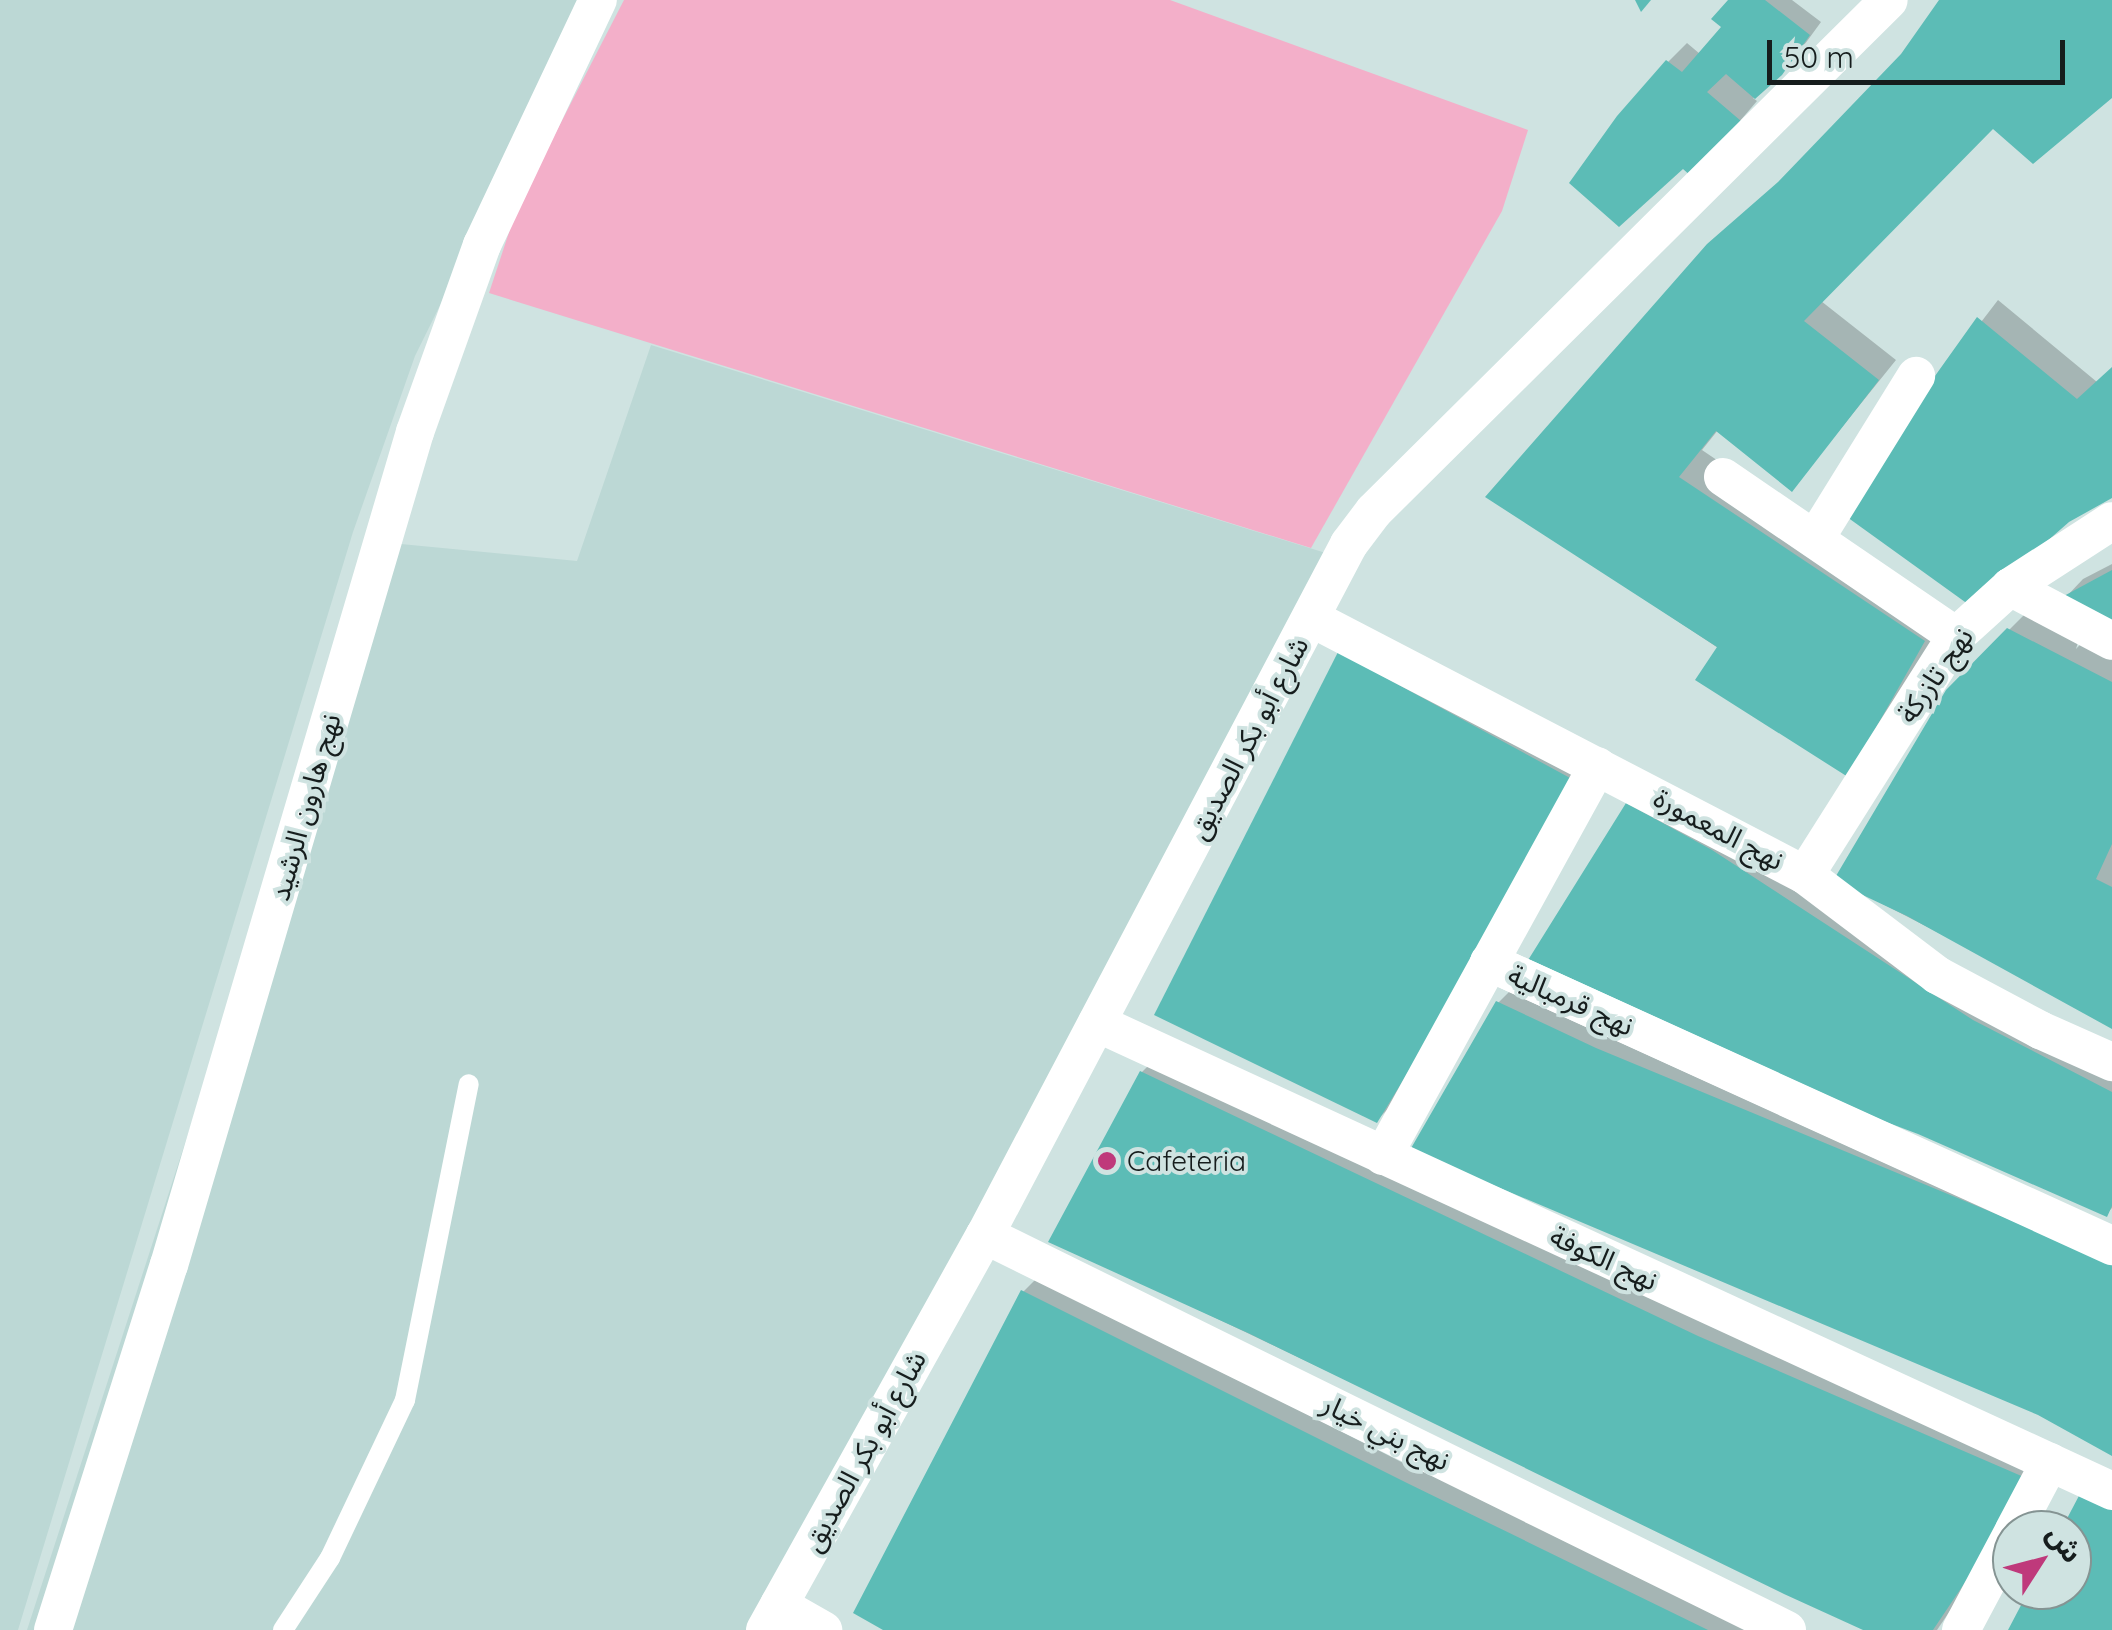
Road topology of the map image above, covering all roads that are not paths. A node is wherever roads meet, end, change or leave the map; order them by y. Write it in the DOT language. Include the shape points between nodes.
graph roads {
  1 [pos="598,0"];
  2 [pos="1889,0"];
  3 [pos="1916,376"];
  4 [pos="1723,477"];
  5 [pos="2112,520"];
  6 [pos="1815,539"];
  7 [pos="2010,587"];
  8 [pos="1312,618"];
  9 [pos="1956,636"];
  10 [pos="2112,641"];
  11 [pos="1597,766"];
  12 [pos="1806,875"];
  13 [pos="1489,962"];
  14 [pos="1098,1023"];
  15 [pos="2112,1062"];
  16 [pos="468,1084"];
  17 [pos="1383,1156"];
  18 [pos="984,1235"];
  19 [pos="2111,1240"];
  20 [pos="2050,1462"];
  21 [pos="2112,1491"];
  22 [pos="2025,1510"];
  23 [pos="1992,1572"];
  24 [pos="772,1617"];
  25 [pos="53,1630"];
  26 [pos="284,1630"];
  27 [pos="823,1630"];
  28 [pos="1786,1630"];
  29 [pos="1962,1630"];
  1 -- 25 [label="street, نهج هارون الرشيد" via="482,245 410,449 170,1265"];
  2 -- 8 [label="street, شارع أبو بكر الصديق" via="1374,511 1349,544"];
  3 -- 6 [label="street"];
  4 -- 6 [label="street"];
  5 -- 7 [label="street, نهج تازركة"];
  6 -- 9 [label="street"];
  7 -- 9 [label="street, نهج تازركة"];
  7 -- 10 [label="street"];
  8 -- 11 [label="street, نهج المعمورة"];
  8 -- 14 [label="street, شارع أبو بكر الصديق"];
  9 -- 12 [label="street, نهج تازركة"];
  11 -- 12 [label="street, نهج المعمورة"];
  11 -- 13 [label="street"];
  12 -- 15 [label="street, نهج المعمورة" via="1937,975"];
  13 -- 17 [label="street"];
  13 -- 19 [label="street, نهج قرمبالية"];
  14 -- 17 [label="street, نهج الكوفة"];
  14 -- 18 [label="street, شارع أبو بكر الصديق"];
  16 -- 26 [label="lane" via="405,1400 330,1558"];
  17 -- 20 [label="street, نهج الكوفة"];
  18 -- 24 [label="street, شارع أبو بكر الصديق"];
  18 -- 28 [label="street, نهج بني خيار"];
  20 -- 21 [label="street, نهج الكوفة"];
  20 -- 22 [label="street"];
  23 -- 29 [label="street"];
  24 -- 27 [label="street"];
}
